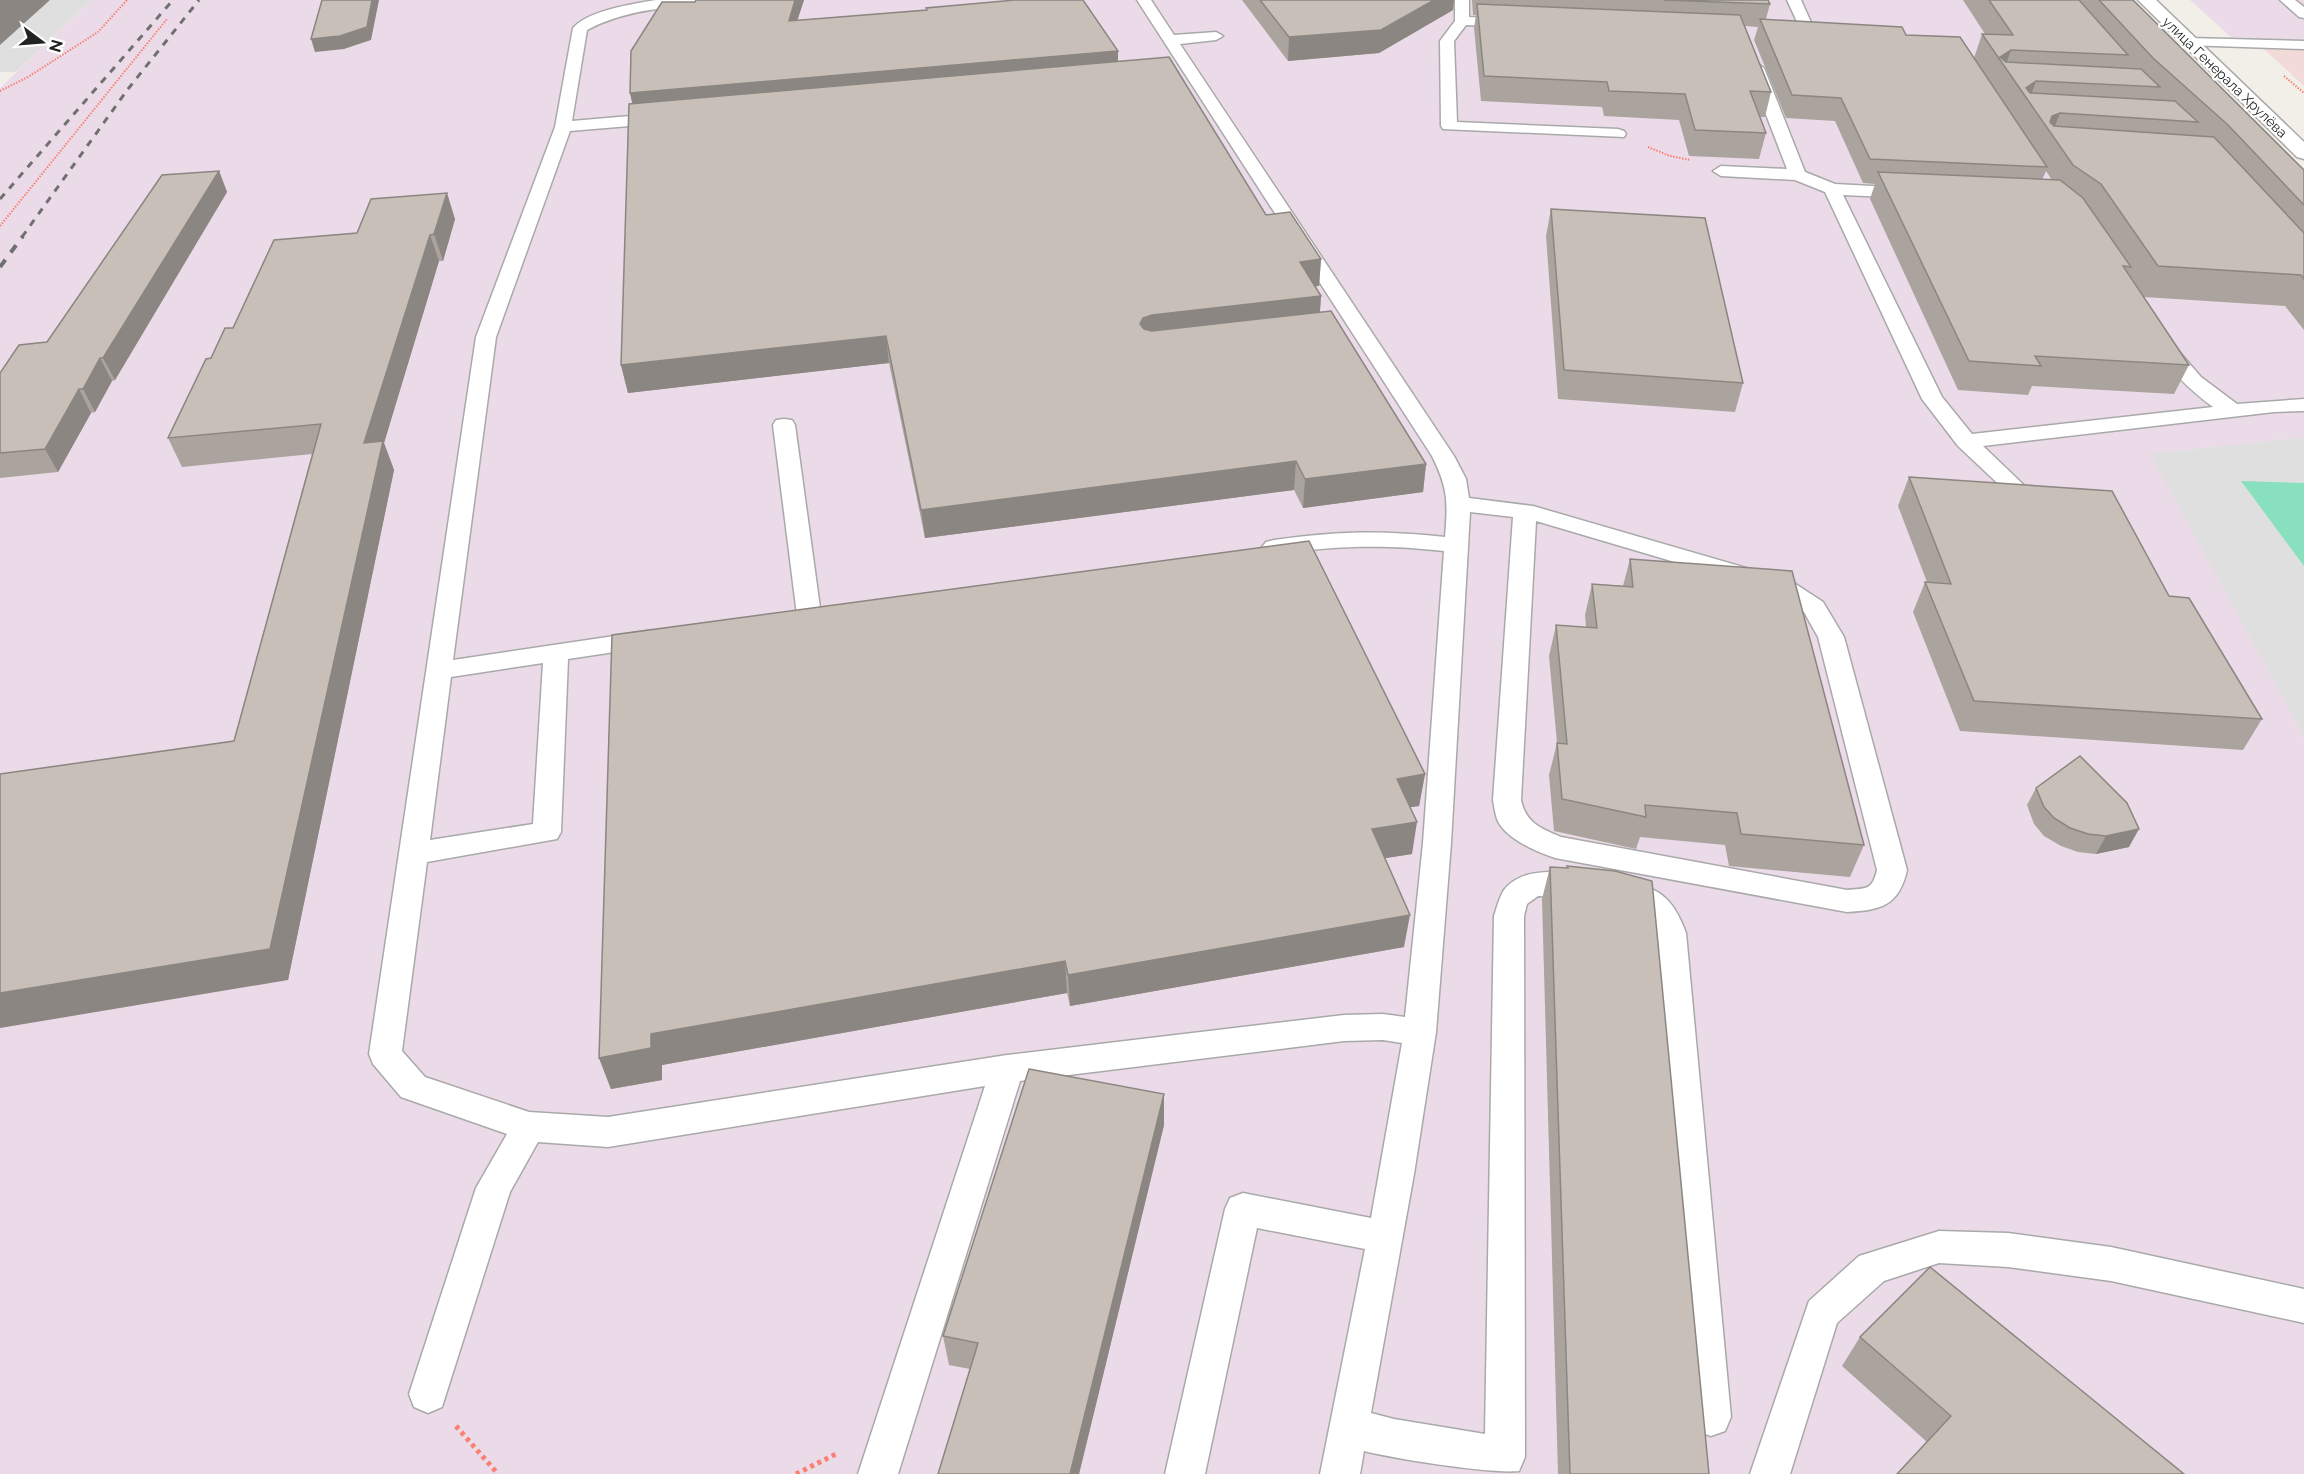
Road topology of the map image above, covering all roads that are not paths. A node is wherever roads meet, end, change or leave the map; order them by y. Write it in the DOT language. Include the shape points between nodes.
graph roads {
  1 [pos="739,0"];
  2 [pos="1144,0"];
  3 [pos="1462,0"];
  4 [pos="1794,0"];
  5 [pos="2146,0"];
  6 [pos="687,1"];
  7 [pos="1462,21"];
  8 [pos="1532,24"];
  9 [pos="1787,35"];
  10 [pos="2196,35"];
  11 [pos="1216,36"];
  12 [pos="1172,40"];
  13 [pos="2218,43"];
  14 [pos="2304,45"];
  15 [pos="1751,55"];
  16 [pos="2235,59"];
  17 [pos="1192,70"];
  18 [pos="1168,72"];
  19 [pos="681,117"];
  20 [pos="562,128"];
  21 [pos="1618,135"];
  22 [pos="2304,153"];
  23 [pos="1721,171"];
  24 [pos="1798,175"];
  25 [pos="1832,189"];
  26 [pos="1926,194"];
  27 [pos="2152,328"];
  28 [pos="2304,405"];
  29 [pos="2232,410"];
  30 [pos="783,425"];
  31 [pos="1966,441"];
  32 [pos="2017,489"];
  33 [pos="1459,504"];
  34 [pos="1525,511"];
  35 [pos="1458,545"];
  36 [pos="1248,551"];
  37 [pos="810,615"];
  38 [pos="671,636"];
  39 [pos="556,653"];
  40 [pos="440,670"];
  41 [pos="414,853"];
  42 [pos="1420,1032"];
  43 [pos="1007,1069"];
  44 [pos="529,1127"];
  45 [pos="1385,1238"];
  46 [pos="2304,1306"];
  47 [pos="428,1394"];
  48 [pos="1711,1417"];
  49 [pos="1349,1427"];
  50 [pos="878,1474"];
  51 [pos="1185,1474"];
  52 [pos="1340,1474"];
  53 [pos="1770,1474"];
  1 -- 6 [label="lane"];
  2 -- 12 [label="lane"];
  3 -- 7 [label="lane"];
  4 -- 9 [label="lane" via="1815,37"];
  5 -- 10 [label="street, улица Генерала Хрулёва"];
  6 -- 20 [label="lane" via="619,9 596,16 580,28"];
  7 -- 8 [label="lane"];
  7 -- 21 [label="lane" via="1447,41 1449,126"];
  10 -- 13 [label="street, улица Генерала Хрулёва"];
  10 -- 22 [label="street, улица Генерала Хрулёва"];
  11 -- 12 [label="lane"];
  12 -- 17 [label="lane"];
  13 -- 14 [label="lane"];
  13 -- 16 [label="street, улица Генерала Хрулёва"];
  15 -- 24 [label="lane"];
  17 -- 18 [label="lane"];
  17 -- 33 [label="lane" via="1347,327 1443,456 1455,479"];
  19 -- 20 [label="lane"];
  20 -- 40 [label="lane" via="486,337"];
  23 -- 24 [label="lane"];
  24 -- 25 [label="lane"];
  25 -- 26 [label="lane"];
  25 -- 31 [label="lane" via="1932,399"];
  27 -- 29 [label="lane" via="2178,367 2200,389"];
  28 -- 29 [label="lane"];
  29 -- 31 [label="lane"];
  30 -- 37 [label="lane"];
  31 -- 32 [label="lane"];
  33 -- 34 [label="lane"];
  33 -- 35 [label="lane"];
  34 -- 34 [label="lane" via="1782,586 1815,608 1831,636 1892,870 1889,886 1874,899 1847,901 1555,847 1530,836 1511,819 1507,800"];
  35 -- 36 [label="lane" via="1394,538 1331,539"];
  35 -- 42 [label="lane"];
  38 -- 39 [label="lane"];
  39 -- 40 [label="lane"];
  39 -- 41 [label="lane" via="547,832"];
  40 -- 41 [label="lane"];
  41 -- 44 [label="lane" via="385,1054 413,1087"];
  42 -- 43 [label="lane" via="1383,1027 1344,1028"];
  42 -- 45 [label="lane"];
  43 -- 44 [label="lane" via="608,1132"];
  43 -- 50 [label="lane"];
  44 -- 47 [label="lane" via="494,1188"];
  45 -- 49 [label="lane"];
  45 -- 51 [label="lane" via="1243,1209"];
  46 -- 53 [label="lane" via="2111,1264 2008,1250 1939,1247 1872,1268 1822,1313"];
  48 -- 49 [label="lane" via="1671,933 1665,914 1651,900 1631,893 1548,884 1529,887 1515,897 1509,916 1505,1457 1394,1439"];
  49 -- 52 [label="lane"];
}
